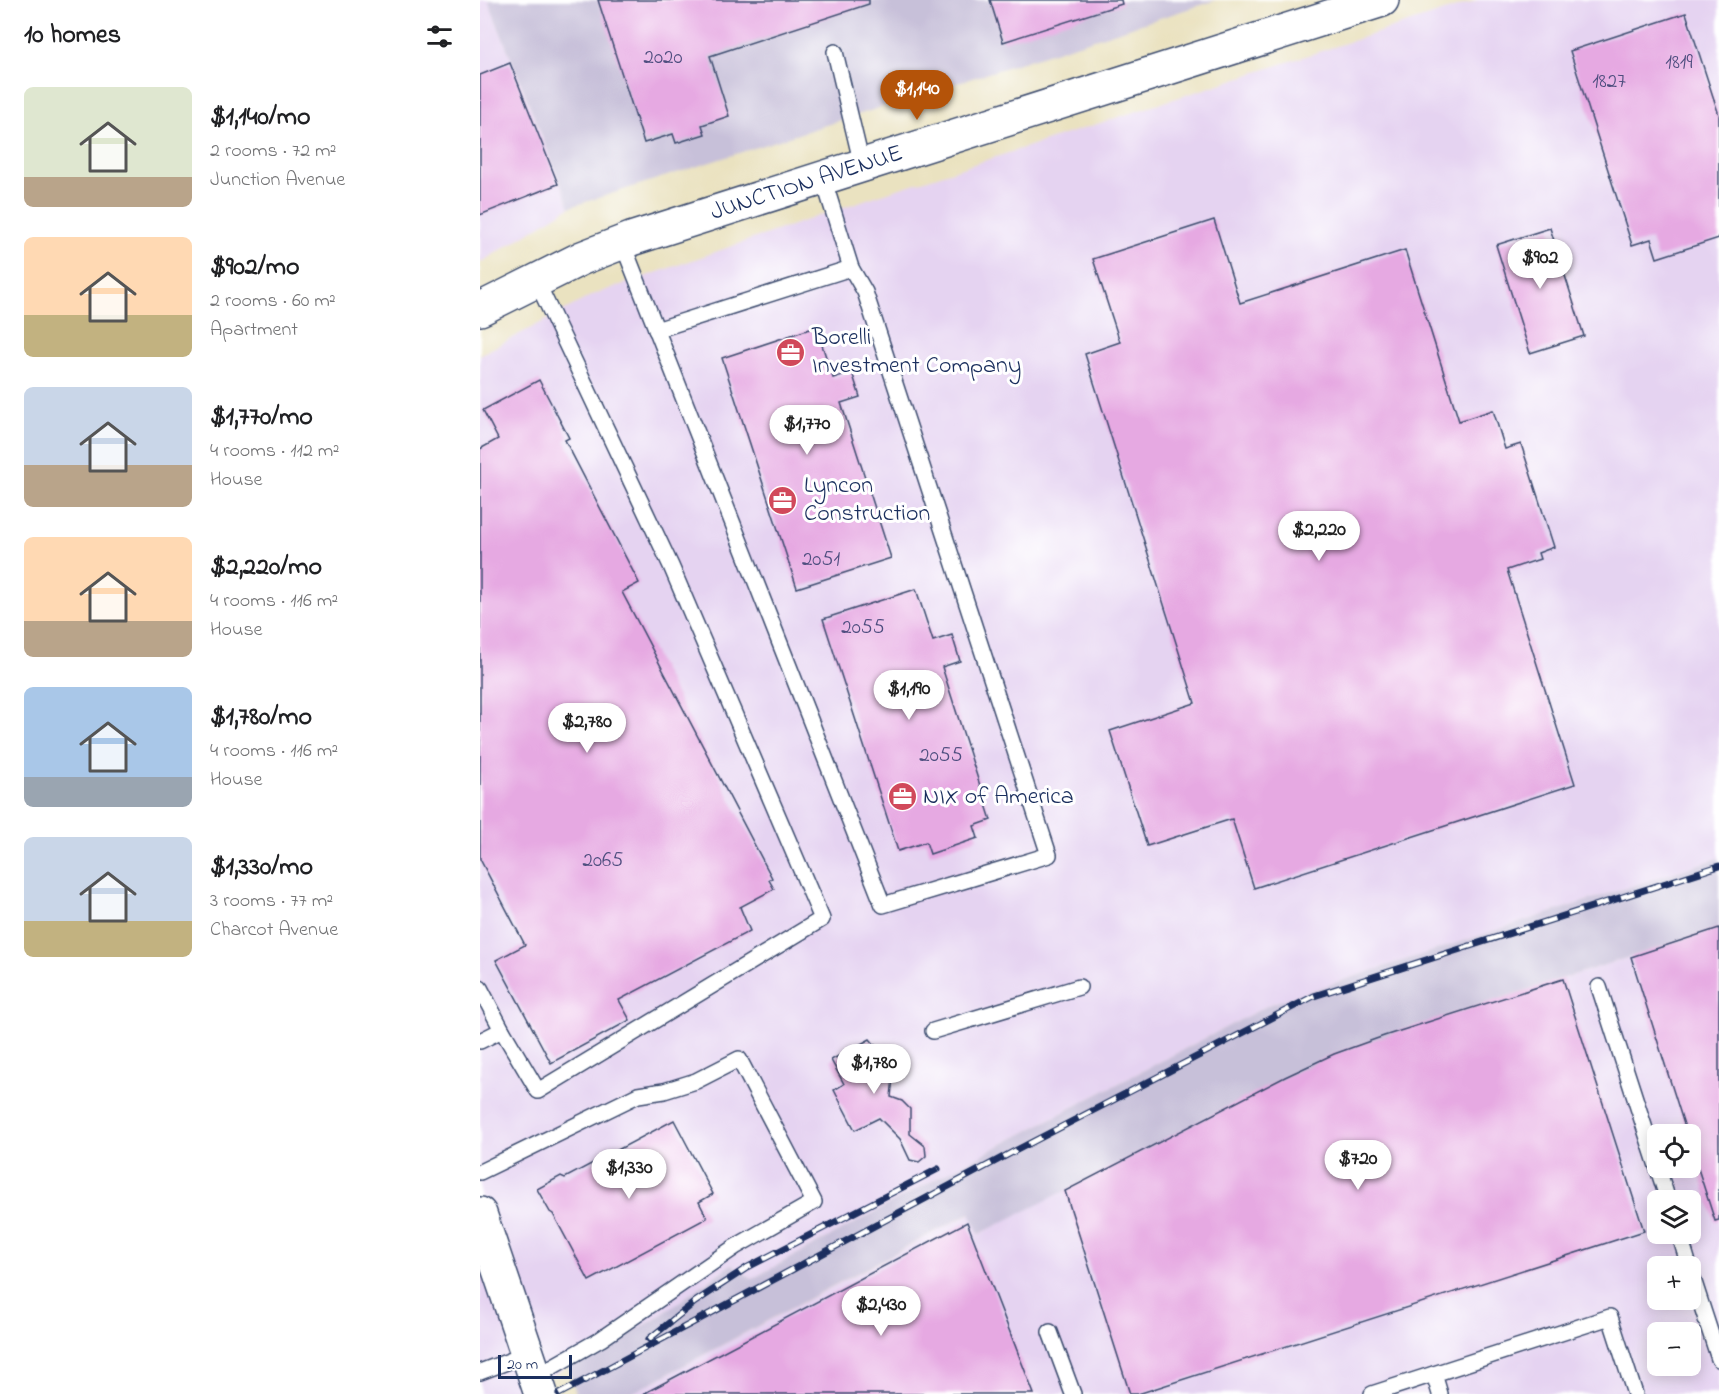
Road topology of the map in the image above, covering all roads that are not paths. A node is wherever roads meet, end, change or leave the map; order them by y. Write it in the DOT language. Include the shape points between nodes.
graph roads {
  1 [pos="1382,0"];
  2 [pos="835,52"];
  3 [pos="862,165"];
  4 [pos="823,178"];
  5 [pos="622,242"];
  6 [pos="851,268"];
  7 [pos="536,280"];
  8 [pos="480,309"];
  9 [pos="656,330"];
  10 [pos="1079,987"];
  11 [pos="1599,987"];
  12 [pos="480,988"];
  13 [pos="502,1030"];
  14 [pos="933,1031"];
  15 [pos="480,1041"];
  16 [pos="480,1172"];
  17 [pos="1665,1190"];
  18 [pos="480,1214"];
  19 [pos="1701,1303"];
  20 [pos="1050,1332"];
  21 [pos="1719,1359"];
  22 [pos="480,1372"];
  23 [pos="1434,1374"];
  24 [pos="535,1375"];
  25 [pos="1073,1394"];
  26 [pos="1372,1394"];
  27 [pos="1440,1394"];
  28 [pos="1635,1394"];
  1 -- 3 [label="street, JUNCTION AVENUE"];
  2 -- 3 [label="lane"];
  3 -- 4 [label="street, JUNCTION AVENUE"];
  4 -- 5 [label="street, JUNCTION AVENUE"];
  4 -- 6 [label="lane"];
  5 -- 7 [label="street, JUNCTION AVENUE"];
  5 -- 9 [label="lane"];
  6 -- 9 [label="lane"];
  6 -- 9 [label="lane" via="866,292 1049,855 884,905"];
  7 -- 8 [label="street, JUNCTION AVENUE"];
  7 -- 13 [label="lane" via="671,566 822,919 538,1091"];
  10 -- 14 [label="lane"];
  11 -- 17 [label="lane"];
  12 -- 13 [label="lane"];
  13 -- 15 [label="lane"];
  16 -- 24 [label="lane" via="638,1095 696,1081 739,1059 814,1202 735,1247 601,1339"];
  18 -- 24 [label="street"];
  19 -- 21 [label="lane"];
  20 -- 25 [label="lane"];
  22 -- 24 [label="lane"];
  23 -- 26 [label="lane"];
  23 -- 27 [label="lane"];
  23 -- 28 [label="lane" via="1610,1317"];
}
